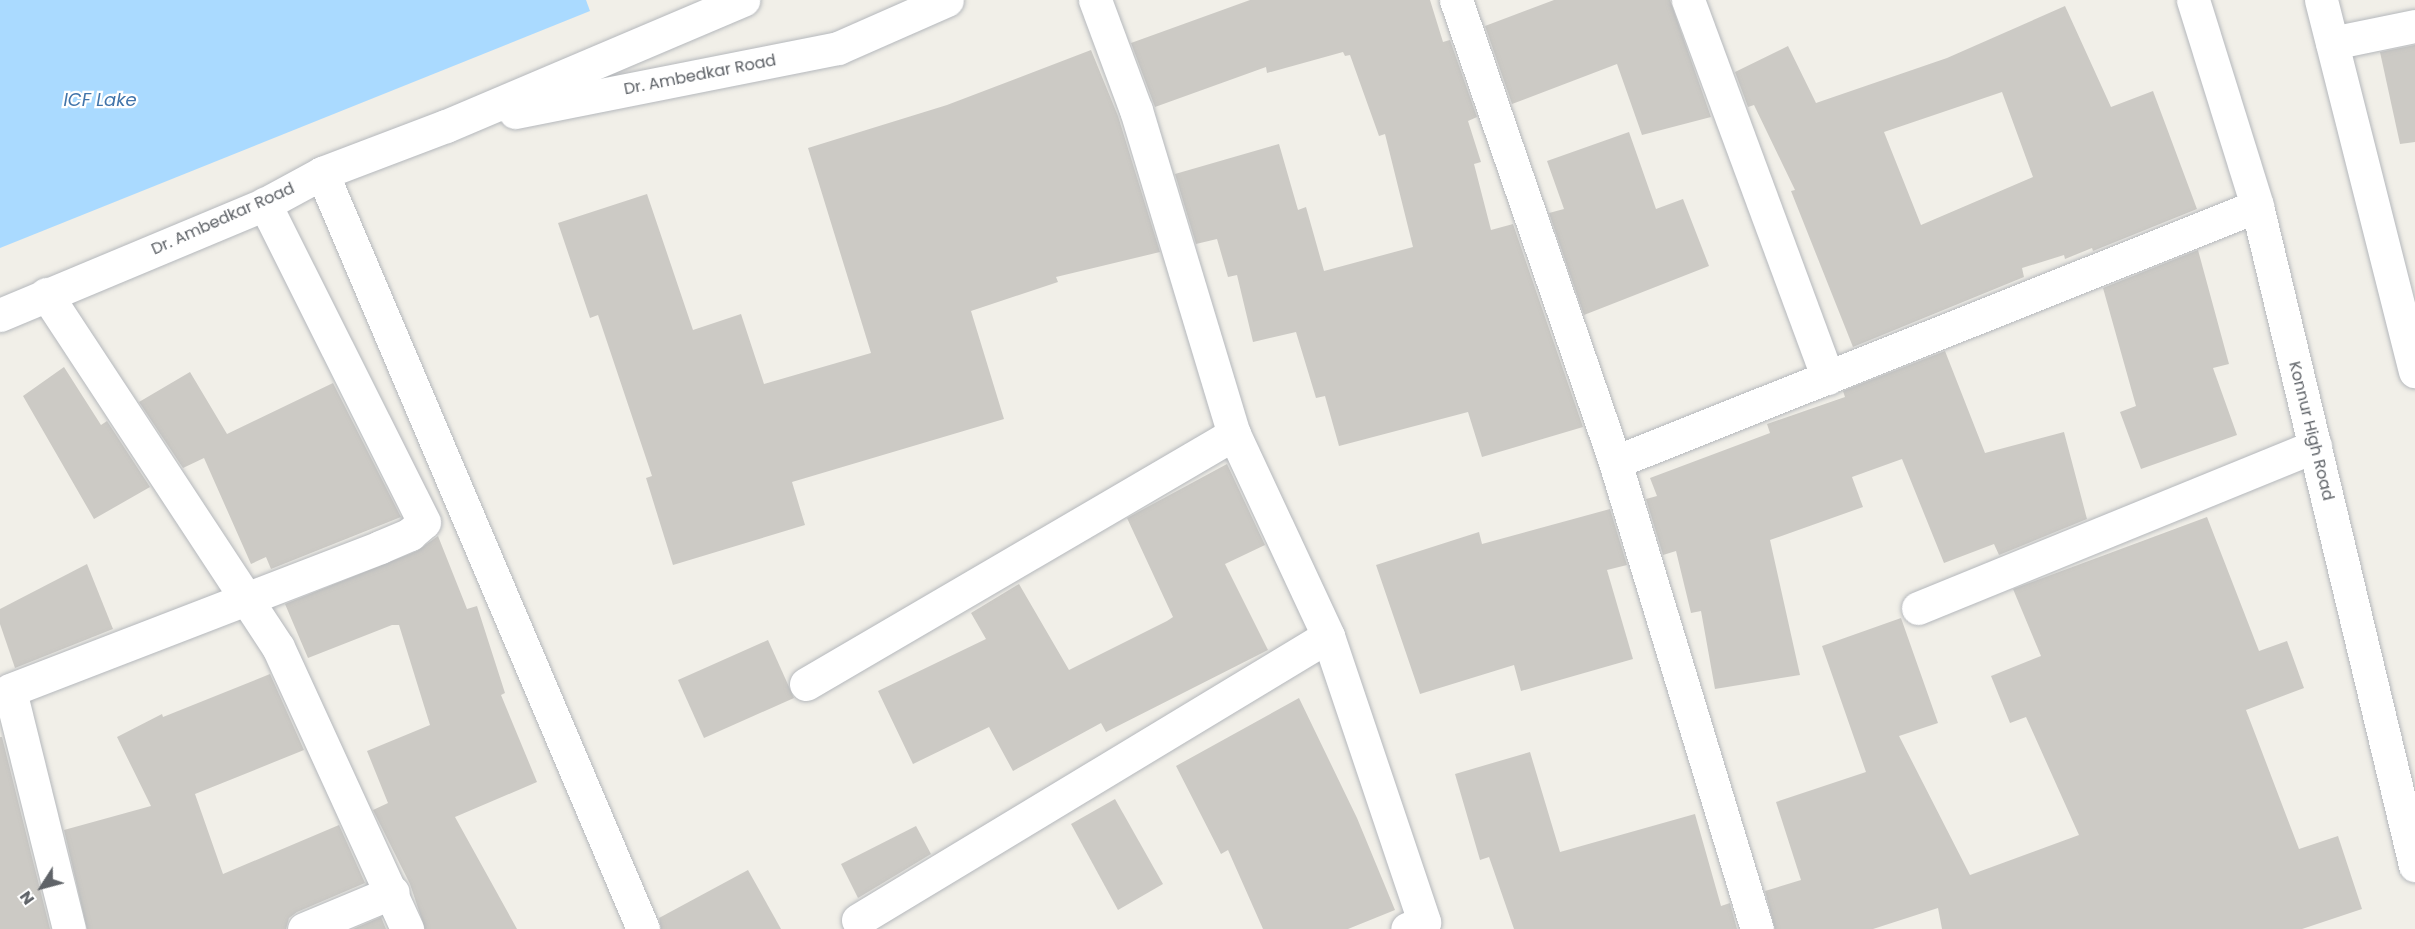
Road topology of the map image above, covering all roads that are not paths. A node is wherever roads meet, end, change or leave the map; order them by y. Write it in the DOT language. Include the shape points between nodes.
graph roads {
  1 [pos="743,0"];
  2 [pos="947,0"];
  3 [pos="1095,0"];
  4 [pos="1456,0"];
  5 [pos="1688,0"];
  6 [pos="2193,0"];
  7 [pos="2321,0"];
  8 [pos="2415,26"];
  9 [pos="2332,43"];
  10 [pos="446,126"];
  11 [pos="322,173"];
  12 [pos="265,204"];
  13 [pos="2257,206"];
  14 [pos="46,294"];
  15 [pos="0,315"];
  16 [pos="2415,371"];
  17 [pos="1828,378"];
  18 [pos="1234,434"];
  19 [pos="2315,446"];
  20 [pos="1615,462"];
  21 [pos="244,601"];
  22 [pos="1917,608"];
  23 [pos="1328,636"];
  24 [pos="806,684"];
  25 [pos="2415,865"];
  26 [pos="393,892"];
  27 [pos="858,920"];
  28 [pos="1419,926"];
  29 [pos="69,929"];
  30 [pos="304,929"];
  31 [pos="407,929"];
  32 [pos="643,929"];
  33 [pos="1757,929"];
  1 -- 10 [label="street, Dr. Ambedkar Road"];
  2 -- 10 [label="street, Dr. Ambedkar Road" via="838,48"];
  3 -- 18 [label="street" via="1136,110"];
  4 -- 20 [label="street"];
  5 -- 17 [label="street"];
  6 -- 13 [label="street, Konnur High Road"];
  7 -- 9 [label="street"];
  8 -- 9 [label="street"];
  9 -- 16 [label="street"];
  10 -- 11 [label="street, Dr. Ambedkar Road"];
  11 -- 12 [label="street, Dr. Ambedkar Road"];
  11 -- 32 [label="street"];
  12 -- 14 [label="street, Dr. Ambedkar Road"];
  12 -- 21 [label="street" via="424,522 410,534"];
  13 -- 17 [label="street"];
  13 -- 19 [label="street, Konnur High Road"];
  14 -- 15 [label="street, Dr. Ambedkar Road"];
  14 -- 21 [label="street"];
  17 -- 20 [label="street"];
  18 -- 23 [label="street"];
  18 -- 24 [label="street"];
  19 -- 22 [label="street"];
  19 -- 25 [label="street, Konnur High Road"];
  20 -- 33 [label="street"];
  21 -- 26 [label="street" via="278,647"];
  21 -- 29 [label="street" via="10,690"];
  23 -- 27 [label="street"];
  23 -- 28 [label="street"];
  26 -- 30 [label="street"];
  26 -- 31 [label="street"];
}
